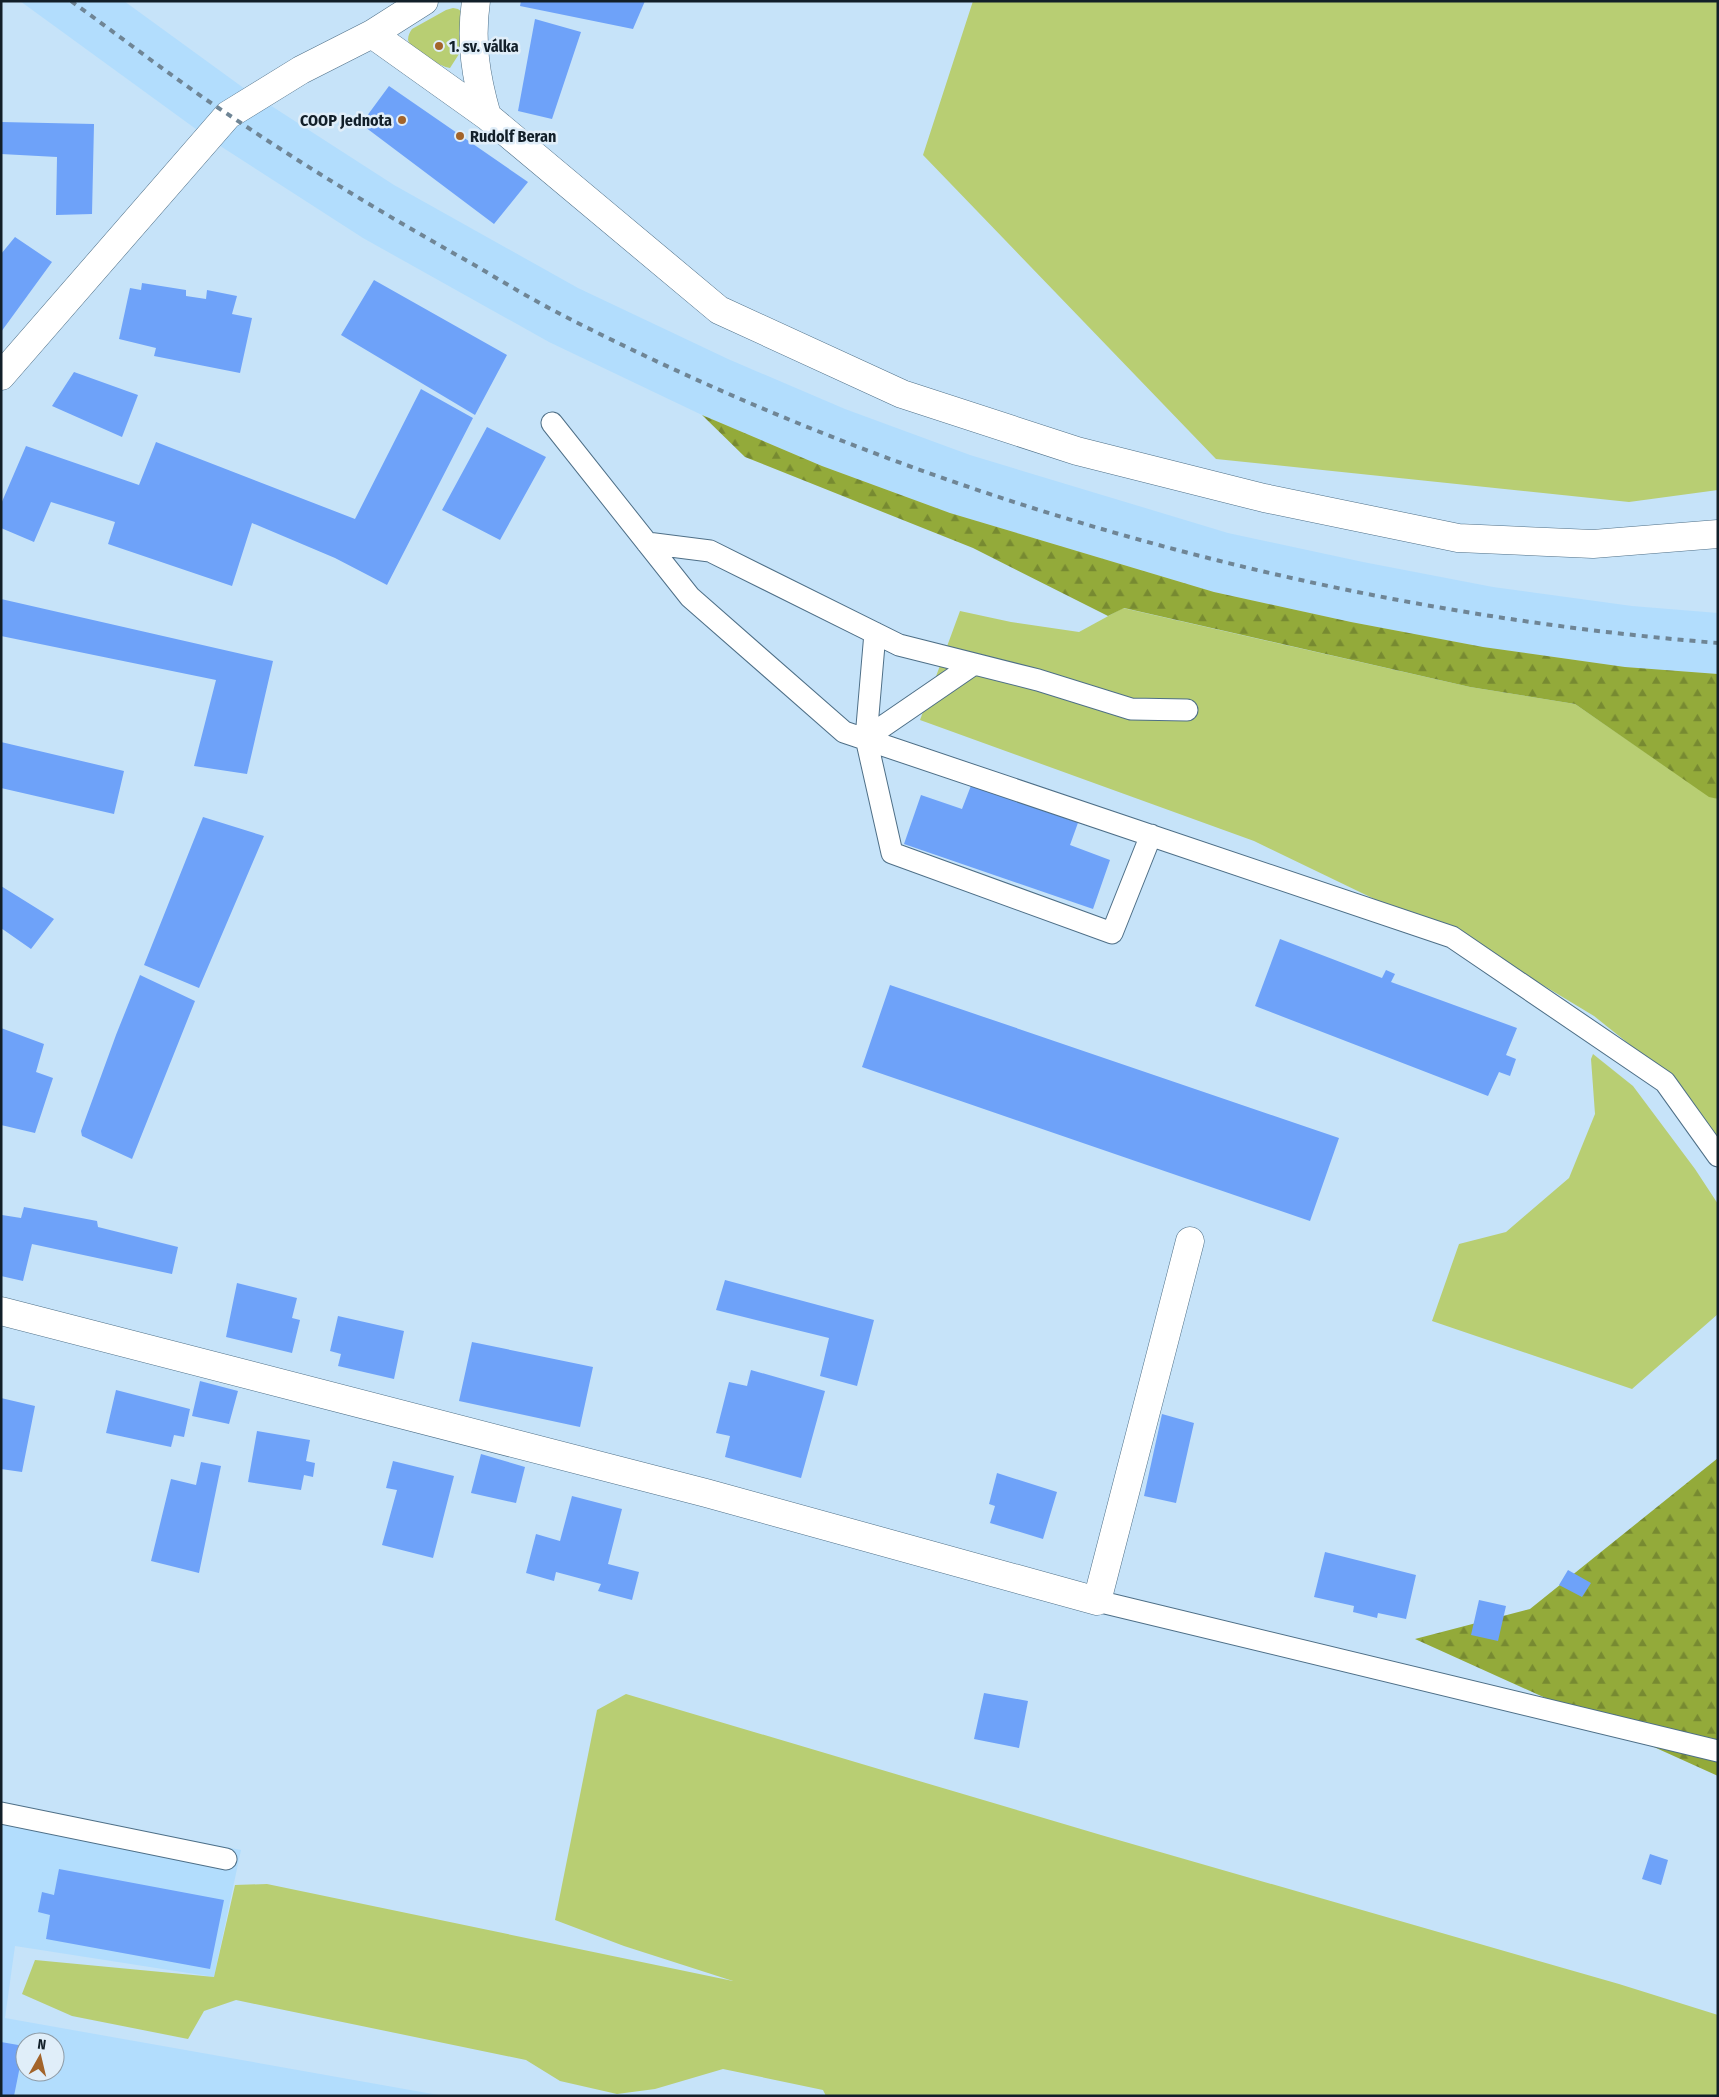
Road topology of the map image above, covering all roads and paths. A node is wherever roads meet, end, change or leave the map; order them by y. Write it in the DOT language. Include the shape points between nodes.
graph roads {
  1 [pos="424,1"];
  2 [pos="476,1"];
  3 [pos="372,34"];
  4 [pos="487,116"];
  5 [pos="1,376"];
  6 [pos="552,423"];
  7 [pos="1718,534"];
  8 [pos="647,543"];
  9 [pos="875,633"];
  10 [pos="974,664"];
  11 [pos="1187,710"];
  12 [pos="866,738"];
  13 [pos="1150,835"];
  14 [pos="1718,1156"];
  15 [pos="1190,1241"];
  16 [pos="1,1311"];
  17 [pos="1098,1601"];
  18 [pos="1718,1751"];
  19 [pos="1,1813"];
  20 [pos="226,1858"];
  1 -- 3 [label="street"];
  2 -- 4 [label="street" via="473,46 477,80"];
  3 -- 4 [label="street"];
  3 -- 5 [label="street" via="301,70 228,115"];
  4 -- 7 [label="street" via="719,310 902,394 1077,451 1264,498 1458,538 1593,544"];
  6 -- 8 [label="lane"];
  8 -- 9 [label="lane" via="710,550"];
  8 -- 12 [label="lane" via="690,597 844,732"];
  9 -- 10 [label="lane" via="899,646"];
  9 -- 12 [label="lane"];
  10 -- 11 [label="lane" via="1131,709"];
  10 -- 12 [label="lane"];
  12 -- 13 [label="lane"];
  12 -- 13 [label="lane" via="892,853 1112,933"];
  13 -- 14 [label="lane" via="1452,937 1665,1082"];
  15 -- 17 [label="street"];
  16 -- 17 [label="street" via="706,1493"];
  17 -- 18 [label="lane"];
  19 -- 20 [label="lane"];
}
